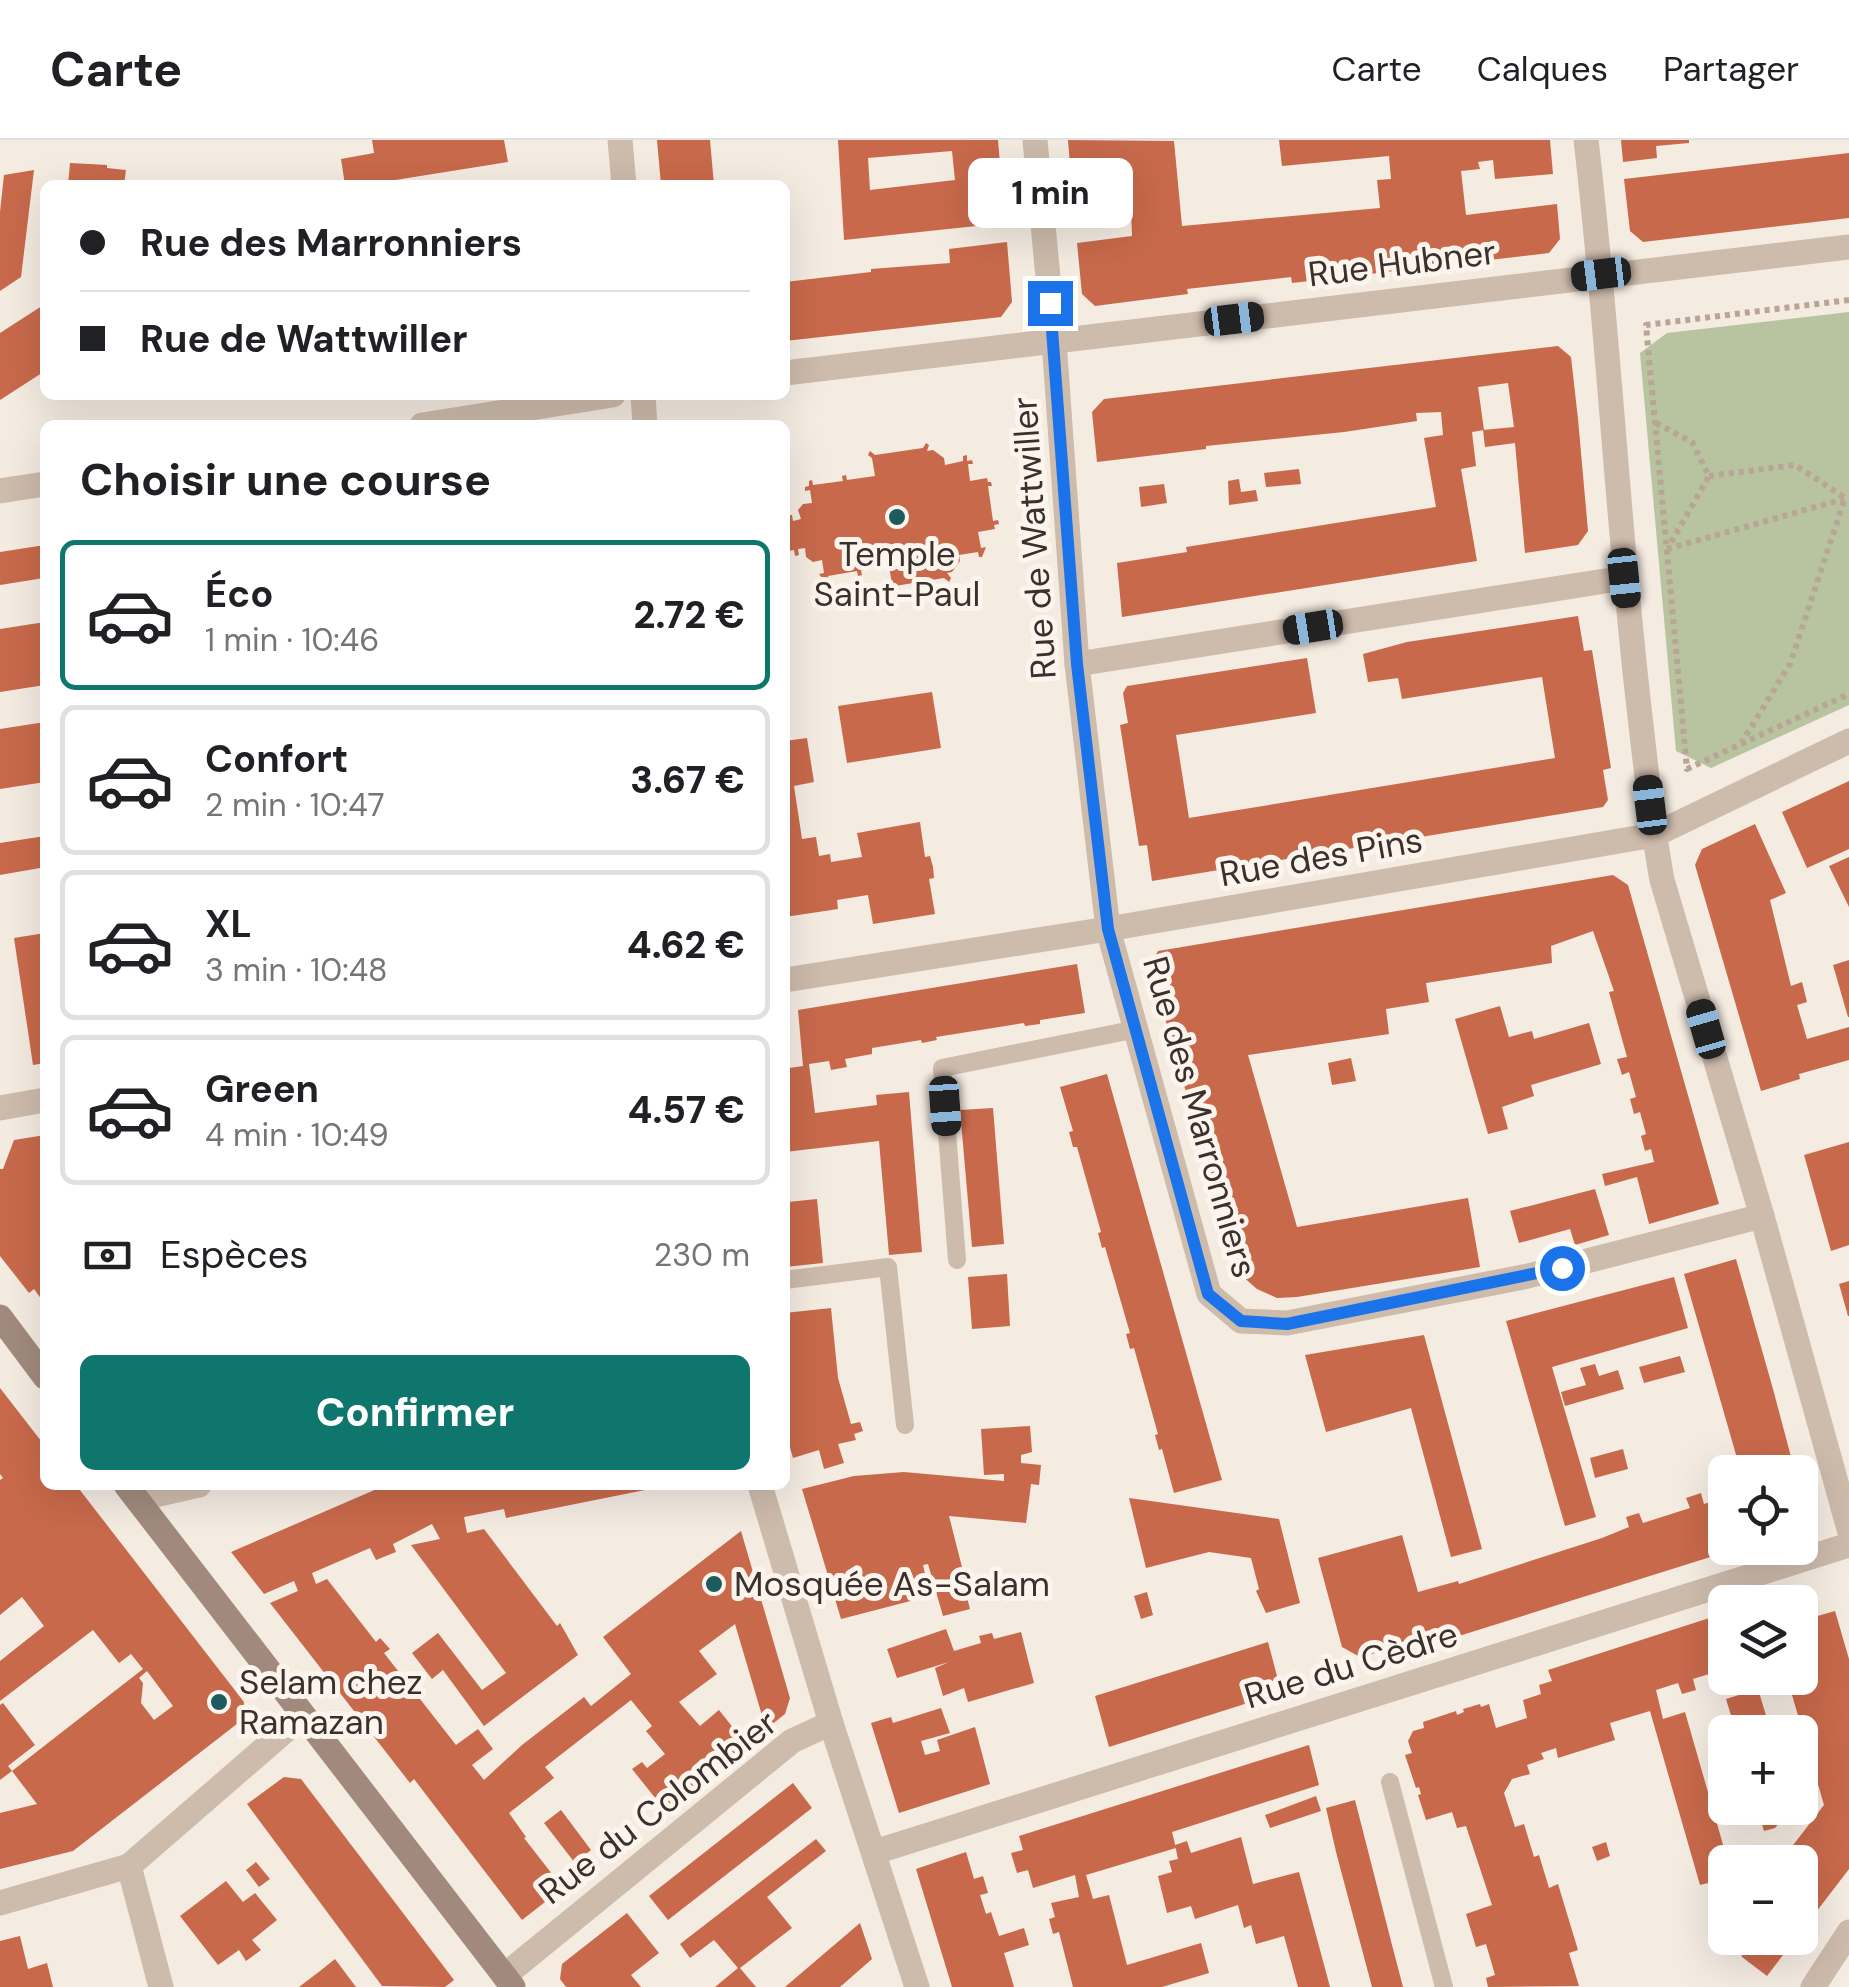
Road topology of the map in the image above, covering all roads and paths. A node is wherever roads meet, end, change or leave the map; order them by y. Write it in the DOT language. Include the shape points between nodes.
graph roads {
  1 [pos="620,140"];
  2 [pos="1035,140"];
  3 [pos="1586,140"];
  4 [pos="624,180"];
  5 [pos="1849,248"];
  6 [pos="1601,274"];
  7 [pos="1849,300"];
  8 [pos="1054,341"];
  9 [pos="790,372"];
  10 [pos="580,400"];
  11 [pos="454,420"];
  12 [pos="1656,423"];
  13 [pos="1709,476"];
  14 [pos="40,485"];
  15 [pos="0,491"];
  16 [pos="1847,498"];
  17 [pos="1668,549"];
  18 [pos="1624,578"];
  19 [pos="1077,664"];
  20 [pos="1849,694"];
  21 [pos="1849,741"];
  22 [pos="1742,744"];
  23 [pos="1654,835"];
  24 [pos="1108,929"];
  25 [pos="790,979"];
  26 [pos="1137,1028"];
  27 [pos="40,1101"];
  28 [pos="0,1108"];
  29 [pos="1762,1216"];
  30 [pos="957,1260"];
  31 [pos="790,1279"];
  32 [pos="0,1316"];
  33 [pos="40,1369"];
  34 [pos="905,1425"];
  35 [pos="761,1490"];
  36 [pos="132,1492"];
  37 [pos="1849,1529"];
  38 [pos="1849,1545"];
  39 [pos="302,1716"];
  40 [pos="831,1724"];
  41 [pos="1390,1782"];
  42 [pos="875,1852"];
  43 [pos="130,1866"];
  44 [pos="0,1903"];
  45 [pos="1849,1932"];
  46 [pos="509,1981"];
  47 [pos="162,1987"];
  48 [pos="917,1987"];
  49 [pos="1444,1987"];
  50 [pos="1813,1987"];
  1 -- 4 [label="street"];
  2 -- 8 [label="street, Rue de Wattwiller"];
  3 -- 6 [label="street"];
  5 -- 6 [label="street, Rue Hubner"];
  6 -- 8 [label="street, Rue Hubner"];
  6 -- 18 [label="street"];
  7 -- 12 [label="path" via="1646,325"];
  8 -- 9 [label="street, Rue Hubner"];
  8 -- 19 [label="street, Rue de Wattwiller"];
  10 -- 11 [label="street"];
  12 -- 13 [label="path" via="1692,442"];
  12 -- 17 [label="path"];
  13 -- 16 [label="path" via="1795,466"];
  13 -- 17 [label="path"];
  14 -- 15 [label="street"];
  16 -- 17 [label="path"];
  16 -- 22 [label="path" via="1790,664"];
  17 -- 22 [label="path" via="1687,769"];
  18 -- 19 [label="street"];
  18 -- 23 [label="street"];
  19 -- 24 [label="street, Rue de Wattwiller"];
  20 -- 22 [label="path"];
  21 -- 23 [label="street, Rue des Pins"];
  23 -- 24 [label="street, Rue des Pins"];
  23 -- 29 [label="street"];
  24 -- 25 [label="street, Rue des Pins"];
  24 -- 26 [label="street, Rue des Marronniers"];
  26 -- 29 [label="street, Rue des Marronniers" via="1208,1294 1241,1321 1287,1324 1528,1276"];
  26 -- 30 [label="lane" via="942,1068"];
  27 -- 28 [label="street"];
  29 -- 37 [label="street"];
  31 -- 34 [label="lane" via="888,1266"];
  32 -- 33 [label="main road"];
  35 -- 40 [label="street"];
  36 -- 39 [label="main road"];
  38 -- 42 [label="street, Rue du Cèdre"];
  39 -- 43 [label="street"];
  39 -- 46 [label="main road"];
  40 -- 42 [label="street, Rue du Colombier"];
  40 -- 46 [label="street, Rue du Colombier" via="792,1741"];
  41 -- 49 [label="lane"];
  42 -- 48 [label="street, Rue du Colombier"];
  43 -- 44 [label="street"];
  43 -- 47 [label="street"];
  45 -- 50 [label="street"];
}
